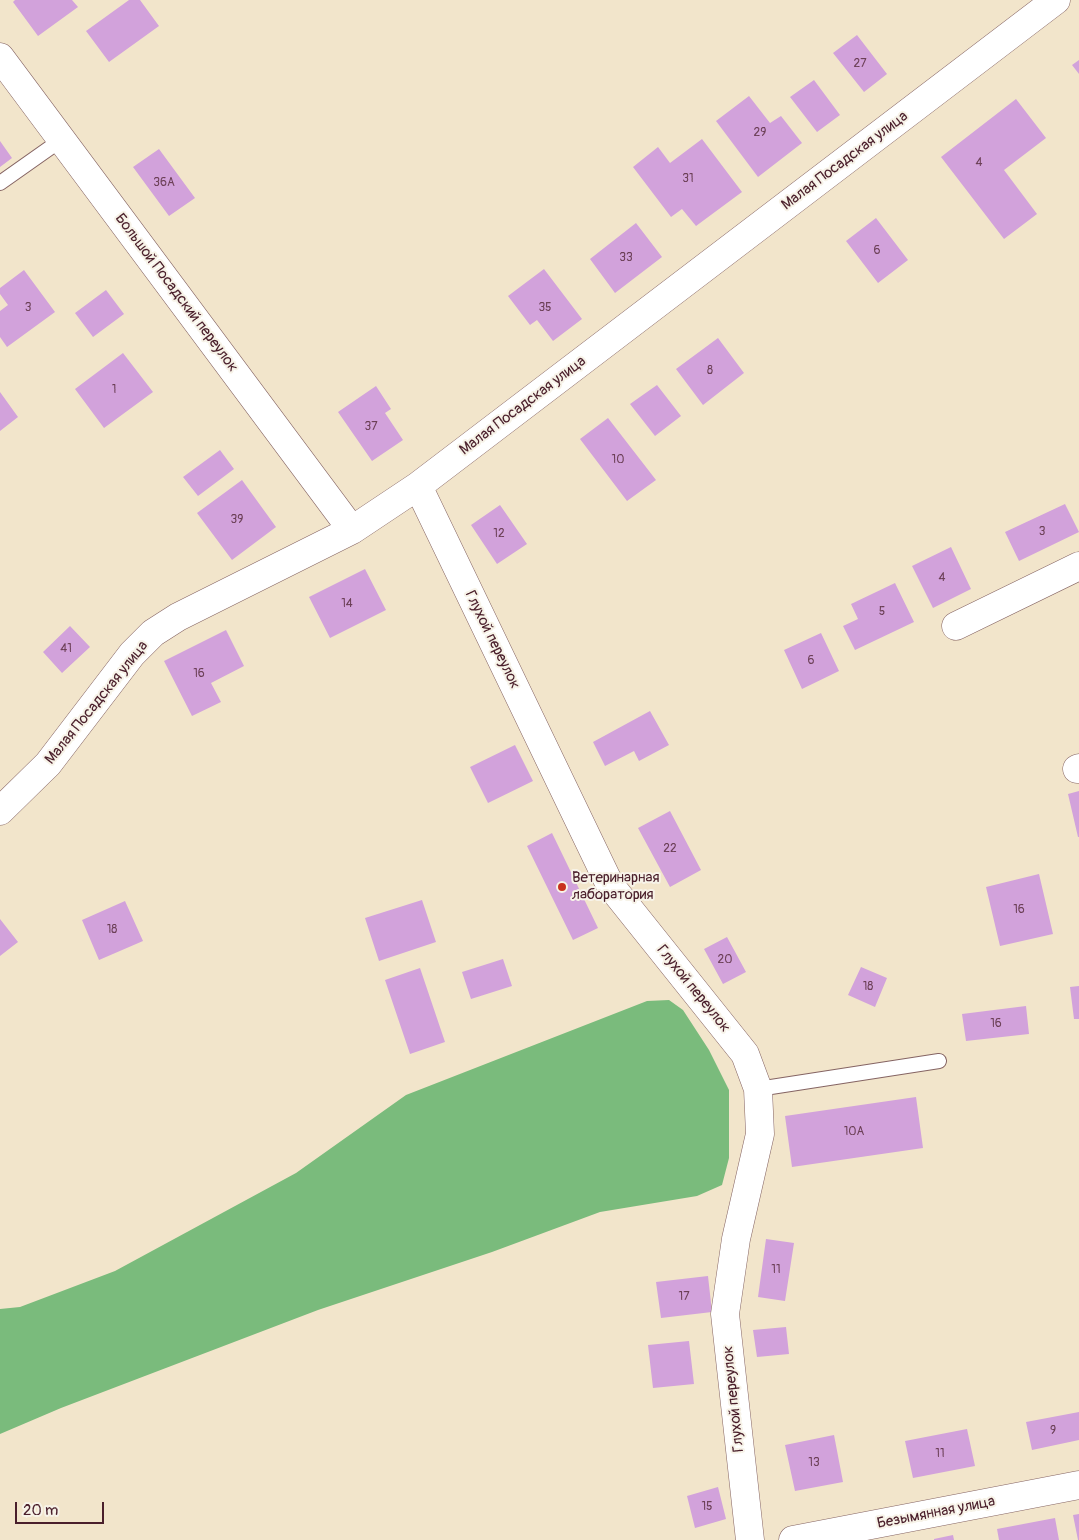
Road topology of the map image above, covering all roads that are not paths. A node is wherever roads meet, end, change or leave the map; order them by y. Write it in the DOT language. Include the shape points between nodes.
graph roads {
  1 [pos="1056,0"];
  2 [pos="0,57"];
  3 [pos="62,140"];
  4 [pos="0,183"];
  5 [pos="418,486"];
  6 [pos="352,530"];
  7 [pos="1079,566"];
  8 [pos="956,626"];
  9 [pos="0,811"];
  10 [pos="939,1061"];
  11 [pos="758,1089"];
  12 [pos="1079,1485"];
  13 [pos="750,1540"];
  14 [pos="793,1540"];
  1 -- 5 [label="street, Малая Посадская улица"];
  2 -- 3 [label="street, Большой Посадский переулок"];
  3 -- 4 [label="lane"];
  3 -- 6 [label="street, Большой Посадский переулок"];
  5 -- 6 [label="street, Малая Посадская улица"];
  5 -- 11 [label="street, Глухой переулок" via="610,885 745,1054"];
  6 -- 9 [label="street, Малая Посадская улица" via="178,617 153,633 132,654 48,764"];
  7 -- 8 [label="street"];
  10 -- 11 [label="lane"];
  11 -- 13 [label="street, Глухой переулок" via="760,1134 736,1239 725,1314"];
  12 -- 14 [label="street, Безымянная улица"];
}
